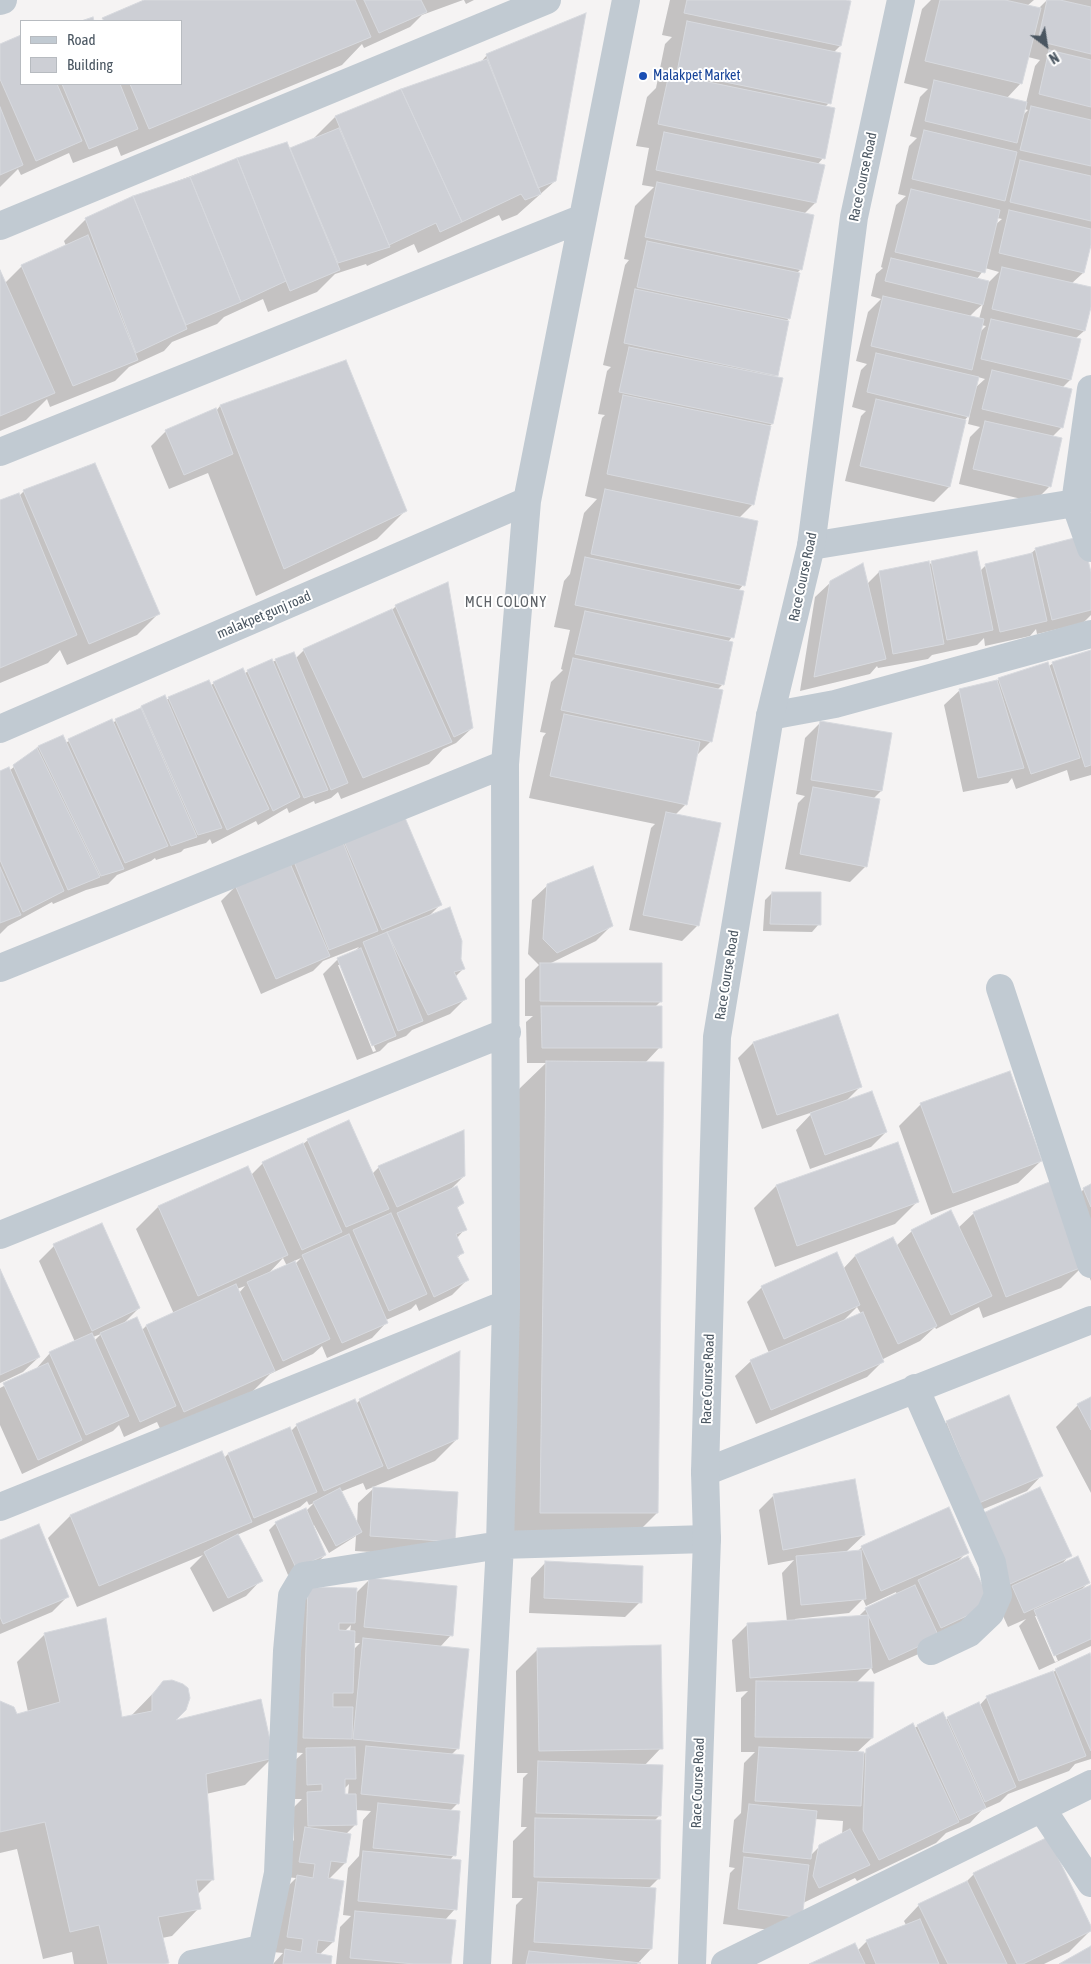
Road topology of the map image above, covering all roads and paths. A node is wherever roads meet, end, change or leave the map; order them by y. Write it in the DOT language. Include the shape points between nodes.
graph roads {
  1 [pos="547,0"];
  2 [pos="626,0"];
  3 [pos="901,0"];
  4 [pos="583,218"];
  5 [pos="0,226"];
  6 [pos="1091,388"];
  7 [pos="0,452"];
  8 [pos="527,501"];
  9 [pos="1083,501"];
  10 [pos="811,546"];
  11 [pos="1091,548"];
  12 [pos="1091,634"];
  13 [pos="770,716"];
  14 [pos="0,729"];
  15 [pos="506,764"];
  16 [pos="0,968"];
  17 [pos="1000,988"];
  18 [pos="507,1032"];
  19 [pos="0,1235"];
  20 [pos="1091,1264"];
  21 [pos="506,1304"];
  22 [pos="1091,1320"];
  23 [pos="915,1388"];
  24 [pos="705,1472"];
  25 [pos="0,1507"];
  26 [pos="707,1539"];
  27 [pos="500,1545"];
  28 [pos="931,1652"];
  29 [pos="1091,1784"];
  30 [pos="1042,1809"];
  31 [pos="1091,1883"];
  32 [pos="260,1956"];
  33 [pos="192,1964"];
  34 [pos="477,1964"];
  35 [pos="692,1964"];
  36 [pos="725,1964"];
  1 -- 5 [label="street"];
  2 -- 4 [label="street"];
  3 -- 10 [label="street, Race Course Road" via="854,217"];
  4 -- 7 [label="street"];
  4 -- 8 [label="street"];
  6 -- 9 [label="street"];
  8 -- 14 [label="street, malakpet gunj road"];
  8 -- 15 [label="street"];
  9 -- 10 [label="street"];
  9 -- 11 [label="street"];
  10 -- 13 [label="street, Race Course Road"];
  12 -- 13 [label="street" via="835,704"];
  13 -- 24 [label="street, Race Course Road" via="717,1037"];
  15 -- 16 [label="street"];
  15 -- 18 [label="street"];
  17 -- 20 [label="street"];
  18 -- 19 [label="street"];
  18 -- 21 [label="street"];
  21 -- 25 [label="street"];
  21 -- 27 [label="street"];
  22 -- 23 [label="street"];
  23 -- 24 [label="street"];
  23 -- 28 [label="street" via="992,1563 998,1595 990,1613 969,1633"];
  24 -- 26 [label="street, Race Course Road"];
  26 -- 27 [label="street"];
  26 -- 35 [label="street, Race Course Road"];
  27 -- 32 [label="street" via="304,1576 292,1596 278,1873"];
  27 -- 34 [label="street"];
  29 -- 30 [label="street"];
  30 -- 31 [label="street"];
  30 -- 36 [label="street"];
  32 -- 33 [label="street"];
}
